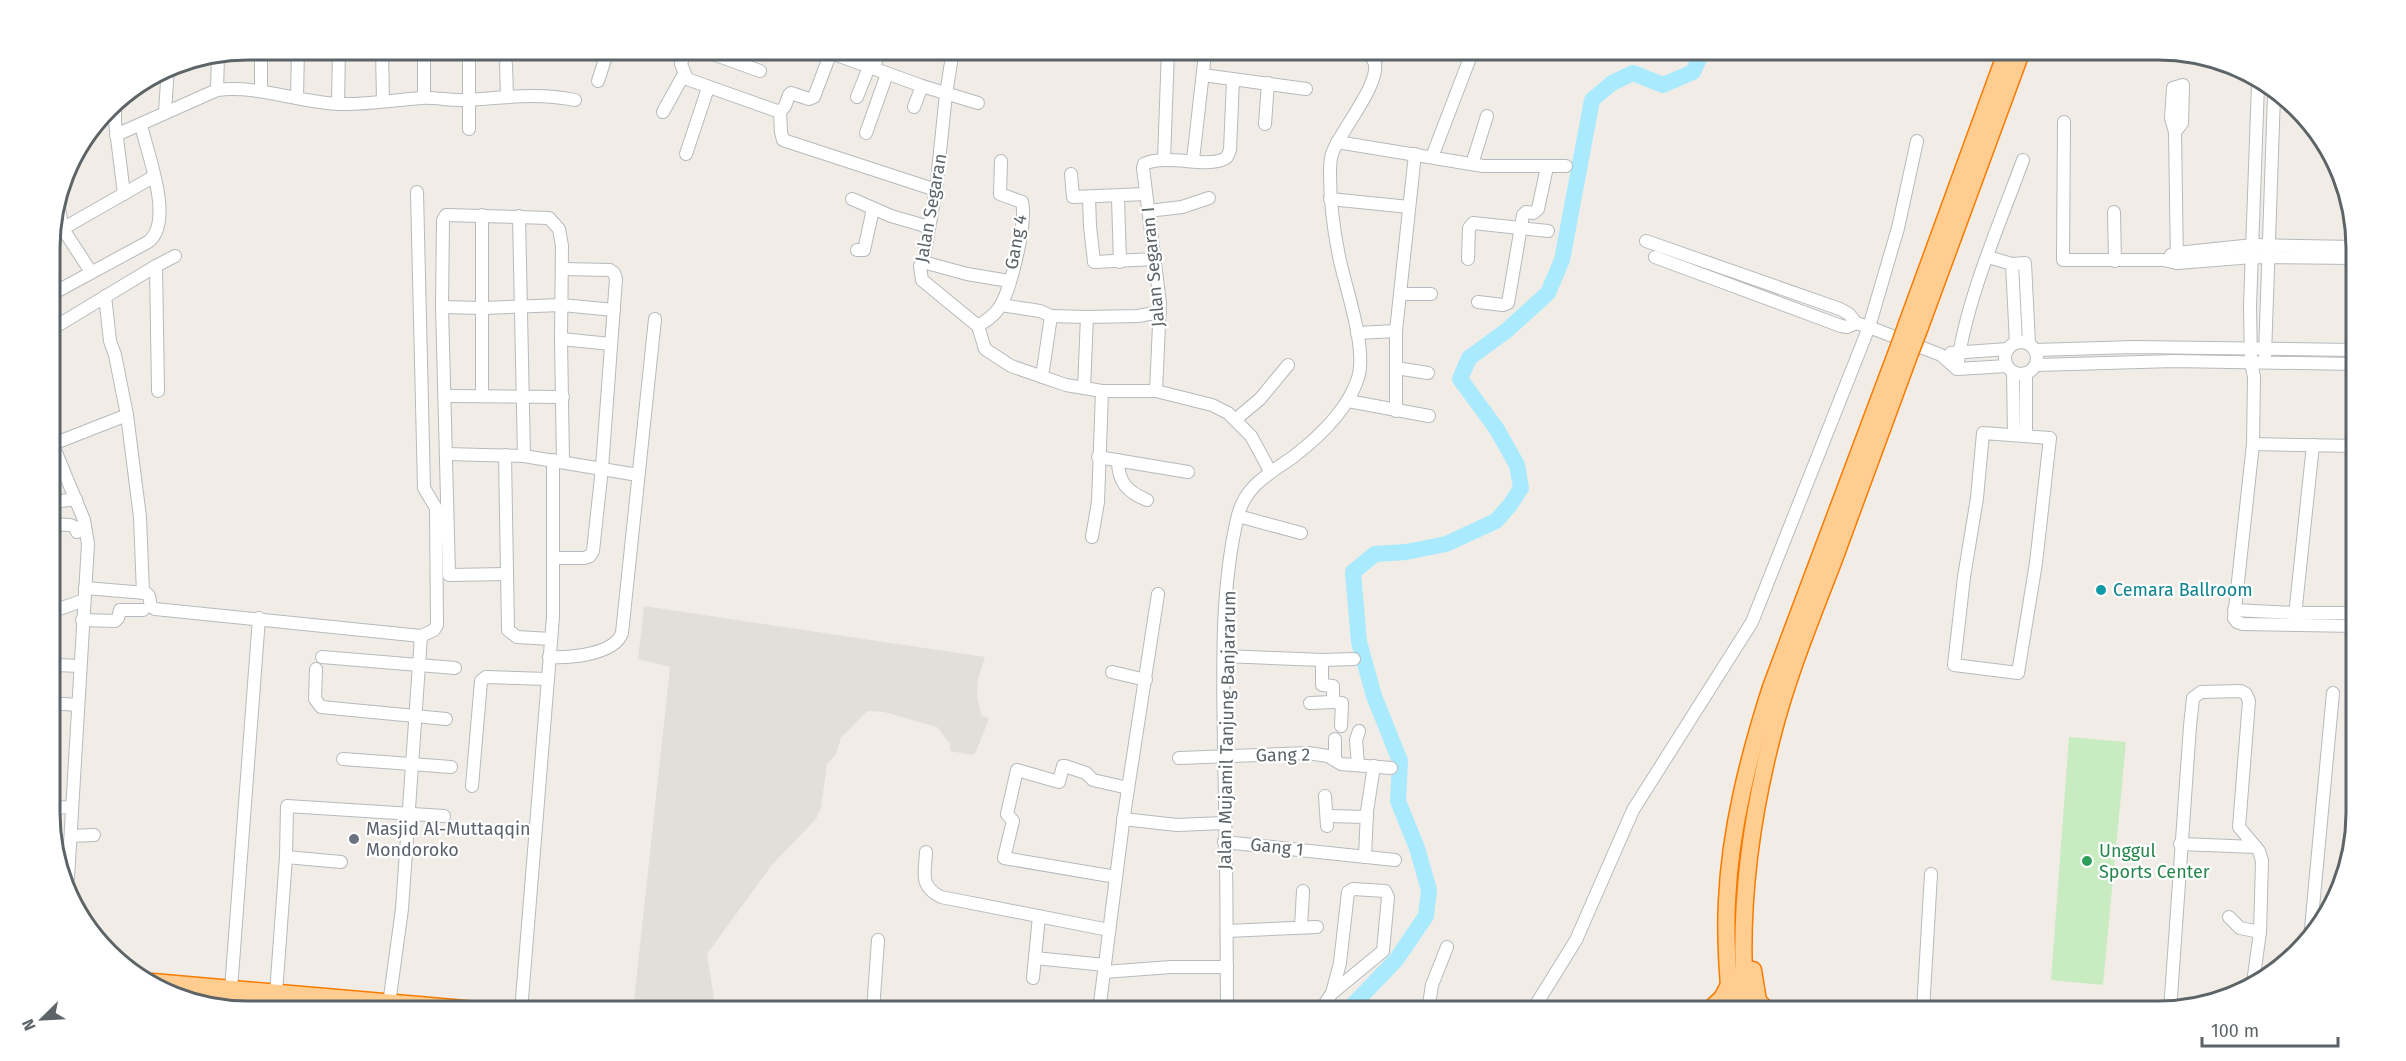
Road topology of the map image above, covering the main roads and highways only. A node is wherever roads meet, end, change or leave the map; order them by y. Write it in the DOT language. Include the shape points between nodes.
graph roads {
  1 [pos="2004,60"];
  2 [pos="2018,60"];
  3 [pos="1914,324"];
  4 [pos="1905,350"];
  5 [pos="1784,696"];
  6 [pos="169,983"];
  7 [pos="1729,985"];
  8 [pos="274,1001"];
  9 [pos="1719,1001"];
  10 [pos="1730,1001"];
  11 [pos="1746,1001"];
  12 [pos="1758,1001"];
  1 -- 3 [label="highway"];
  2 -- 3 [label="highway"];
  3 -- 4 [label="highway, bridge"];
  4 -- 5 [label="highway"];
  4 -- 7 [label="highway" via="1771,687 1757,732 1732,851 1727,902"];
  5 -- 11 [label="highway" via="1772,736 1748,870"];
  5 -- 12 [label="highway" via="1782,729 1758,844 1751,903 1750,935"];
  6 -- 8 [label="highway" via="231,989"];
  7 -- 9 [label="highway"];
  7 -- 10 [label="highway"];
}
